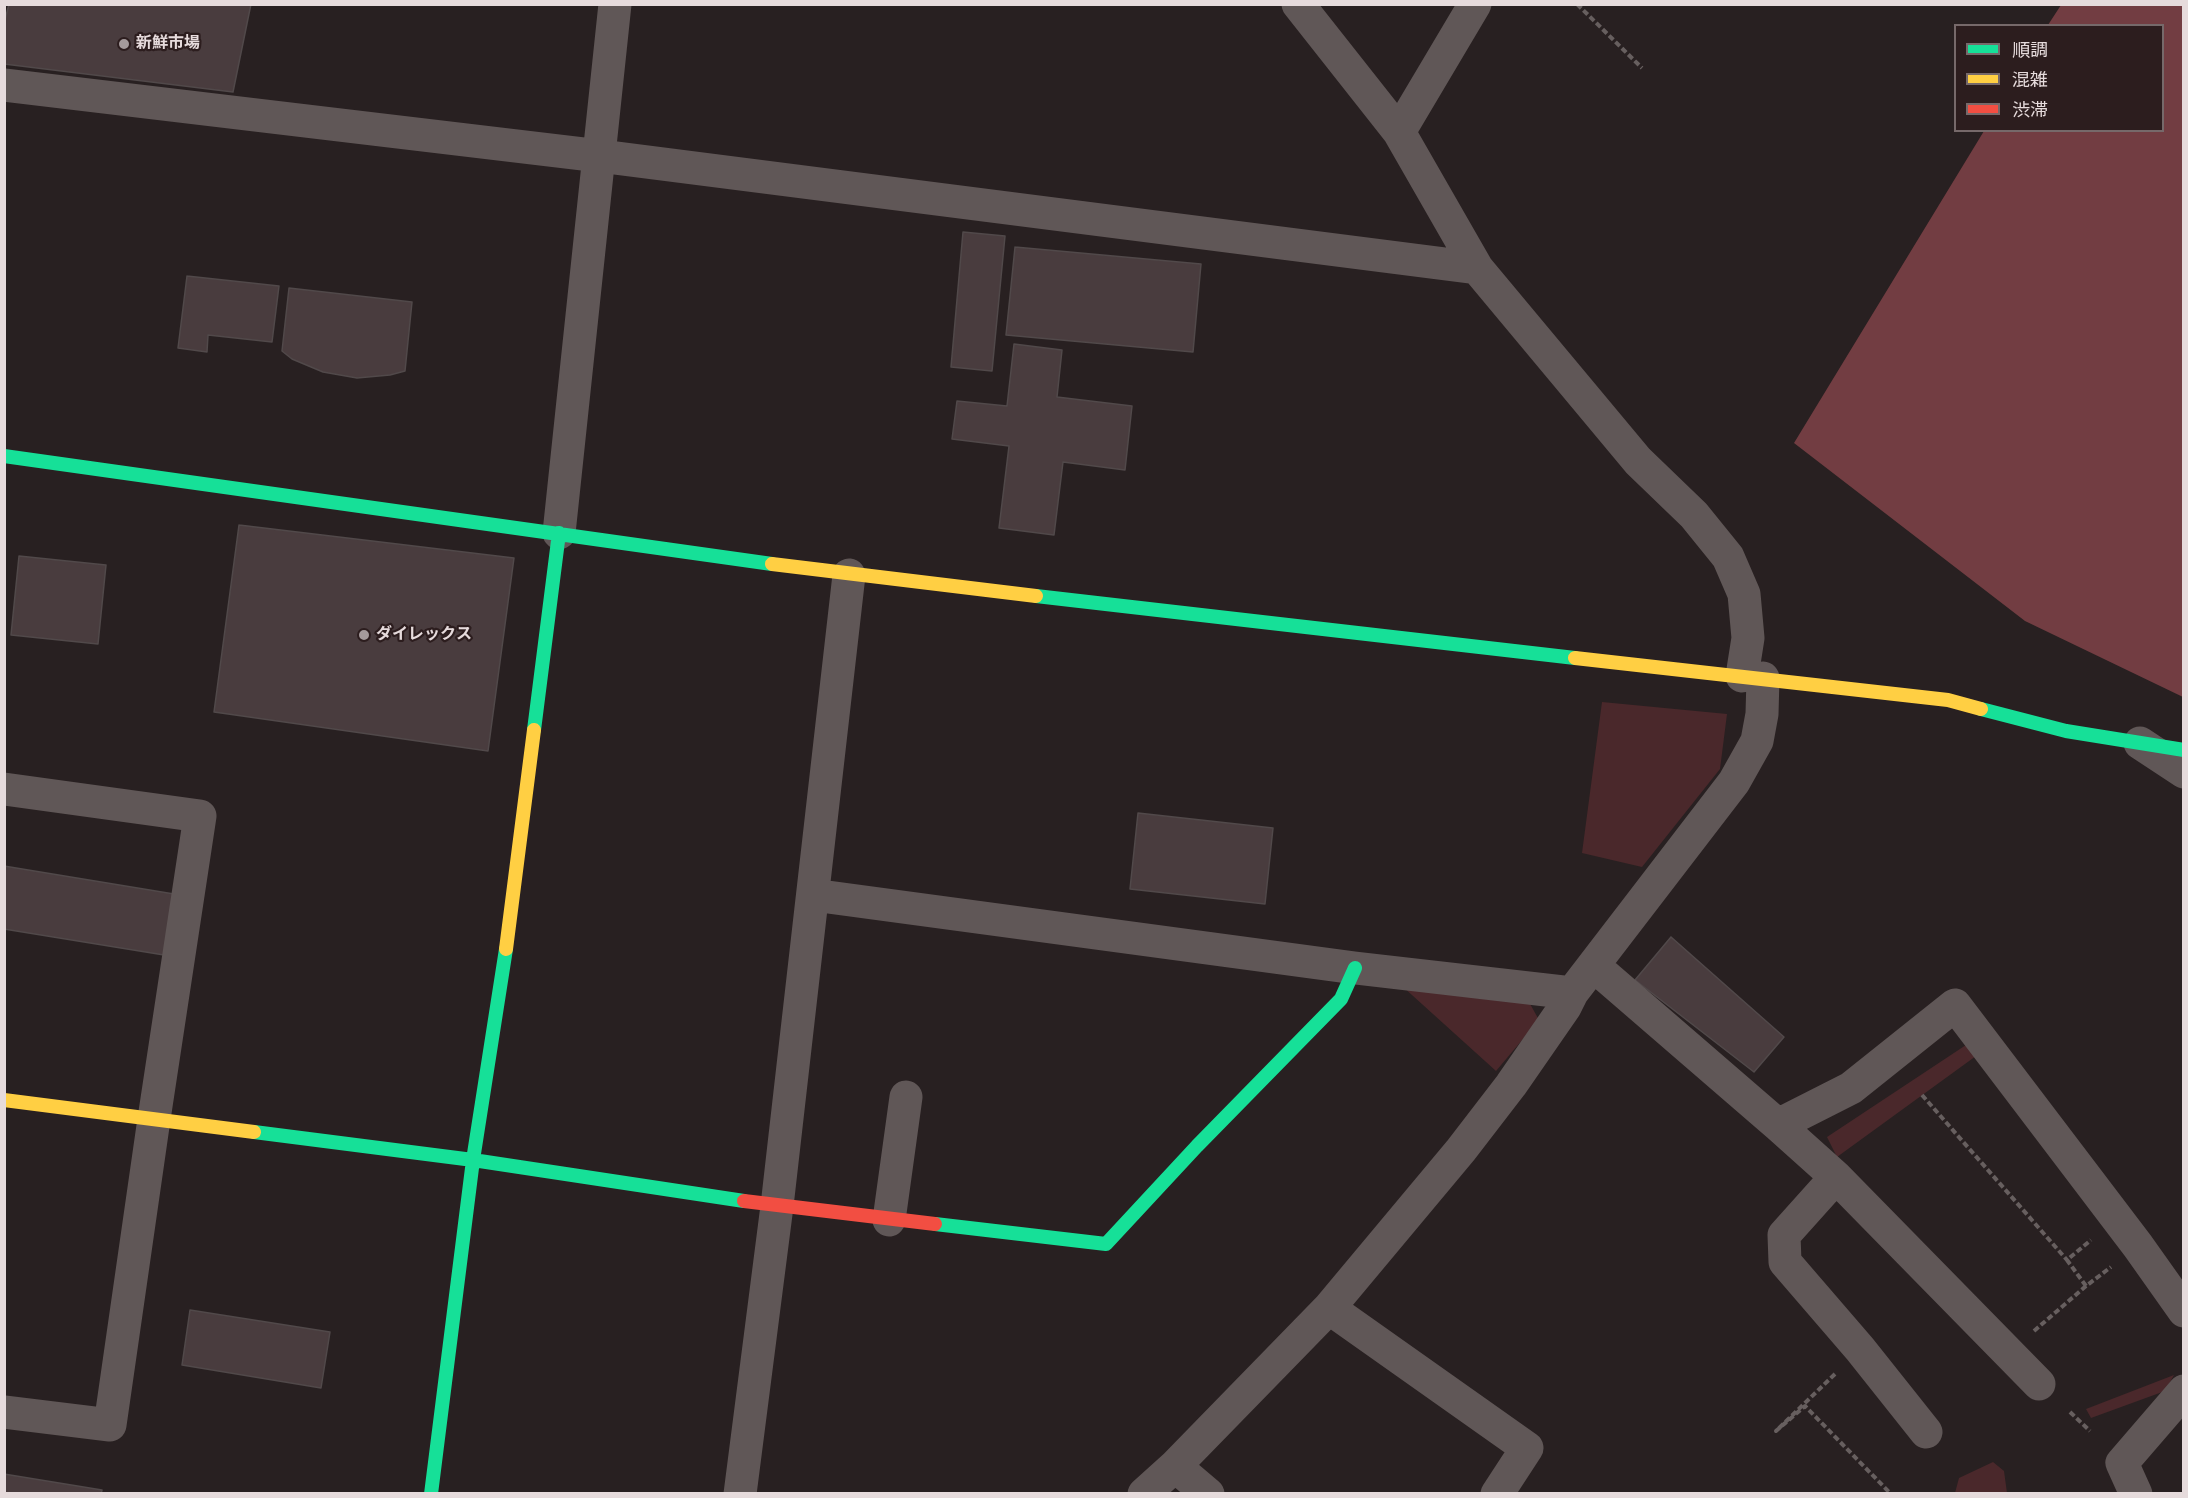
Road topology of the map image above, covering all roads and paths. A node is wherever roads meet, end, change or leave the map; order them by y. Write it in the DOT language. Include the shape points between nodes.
graph roads {
  1 [pos="615,4"];
  2 [pos="1298,4"];
  3 [pos="1475,4"];
  4 [pos="1577,4"];
  5 [pos="1642,68"];
  6 [pos="4,85"];
  7 [pos="1399,132"];
  8 [pos="600,156"];
  9 [pos="1477,268"];
  10 [pos="4,456"];
  11 [pos="559,533"];
  12 [pos="849,576"];
  13 [pos="1753,677"];
  14 [pos="2140,743"];
  15 [pos="2184,750"];
  16 [pos="2184,772"];
  17 [pos="4,789"];
  18 [pos="813,895"];
  19 [pos="1594,966"];
  20 [pos="1354,968"];
  21 [pos="1572,993"];
  22 [pos="1922,1095"];
  23 [pos="906,1097"];
  24 [pos="4,1100"];
  25 [pos="154,1119"];
  26 [pos="1778,1125"];
  27 [pos="473,1160"];
  28 [pos="1836,1177"];
  29 [pos="777,1206"];
  30 [pos="889,1220"];
  31 [pos="2091,1240"];
  32 [pos="2138,1246"];
  33 [pos="2067,1260"];
  34 [pos="2086,1286"];
  35 [pos="1329,1308"];
  36 [pos="2184,1311"];
  37 [pos="1860,1349"];
  38 [pos="2009,1354"];
  39 [pos="2039,1384"];
  40 [pos="2184,1391"];
  41 [pos="4,1412"];
  42 [pos="2070,1412"];
  43 [pos="2090,1431"];
  44 [pos="1926,1432"];
  45 [pos="1175,1466"];
  46 [pos="431,1494"];
  47 [pos="740,1494"];
  48 [pos="1144,1494"];
  49 [pos="1208,1494"];
  50 [pos="1497,1494"];
  51 [pos="1891,1494"];
  52 [pos="2136,1494"];
  1 -- 8 [label="street"];
  2 -- 7 [label="street"];
  3 -- 7 [label="street"];
  4 -- 5 [label="path"];
  6 -- 8 [label="street"];
  7 -- 9 [label="street"];
  8 -- 9 [label="street"];
  8 -- 11 [label="street"];
  9 -- 13 [label="street" via="1638,461 1694,515 1728,557 1744,594"];
  10 -- 11 [label="street"];
  11 -- 12 [label="street"];
  11 -- 27 [label="street" via="505,958"];
  12 -- 13 [label="street"];
  12 -- 18 [label="street"];
  13 -- 14 [label="street" via="1948,700 2066,731"];
  13 -- 19 [label="street" via="1762,714 1757,741 1734,782"];
  14 -- 15 [label="street"];
  14 -- 16 [label="street"];
  17 -- 25 [label="street" via="200,816"];
  18 -- 20 [label="street"];
  18 -- 29 [label="street"];
  19 -- 21 [label="street"];
  19 -- 26 [label="street"];
  20 -- 21 [label="street"];
  20 -- 30 [label="street" via="1341,999 1106,1244"];
  21 -- 35 [label="street" via="1468,1141"];
  22 -- 33 [label="path"];
  23 -- 30 [label="street"];
  24 -- 25 [label="street"];
  25 -- 27 [label="street"];
  25 -- 41 [label="street" via="110,1425"];
  26 -- 28 [label="street"];
  26 -- 32 [label="street" via="1851,1088 1955,1005"];
  27 -- 29 [label="street"];
  27 -- 46 [label="street"];
  28 -- 37 [label="street" via="1784,1235 1785,1262"];
  28 -- 38 [label="street"];
  29 -- 30 [label="street"];
  29 -- 47 [label="street"];
  31 -- 33 [label="path"];
  32 -- 34 [label="path"];
  32 -- 36 [label="street"];
  33 -- 34 [label="path"];
  34 -- 38 [label="path"];
  35 -- 45 [label="street"];
  35 -- 50 [label="street" via="1527,1448"];
  37 -- 44 [label="street"];
  37 -- 51 [label="path" via="1776,1431 1805,1406"];
  38 -- 39 [label="street"];
  40 -- 52 [label="street" via="2122,1463"];
  42 -- 43 [label="path"];
  45 -- 48 [label="street"];
  45 -- 49 [label="street"];
}
